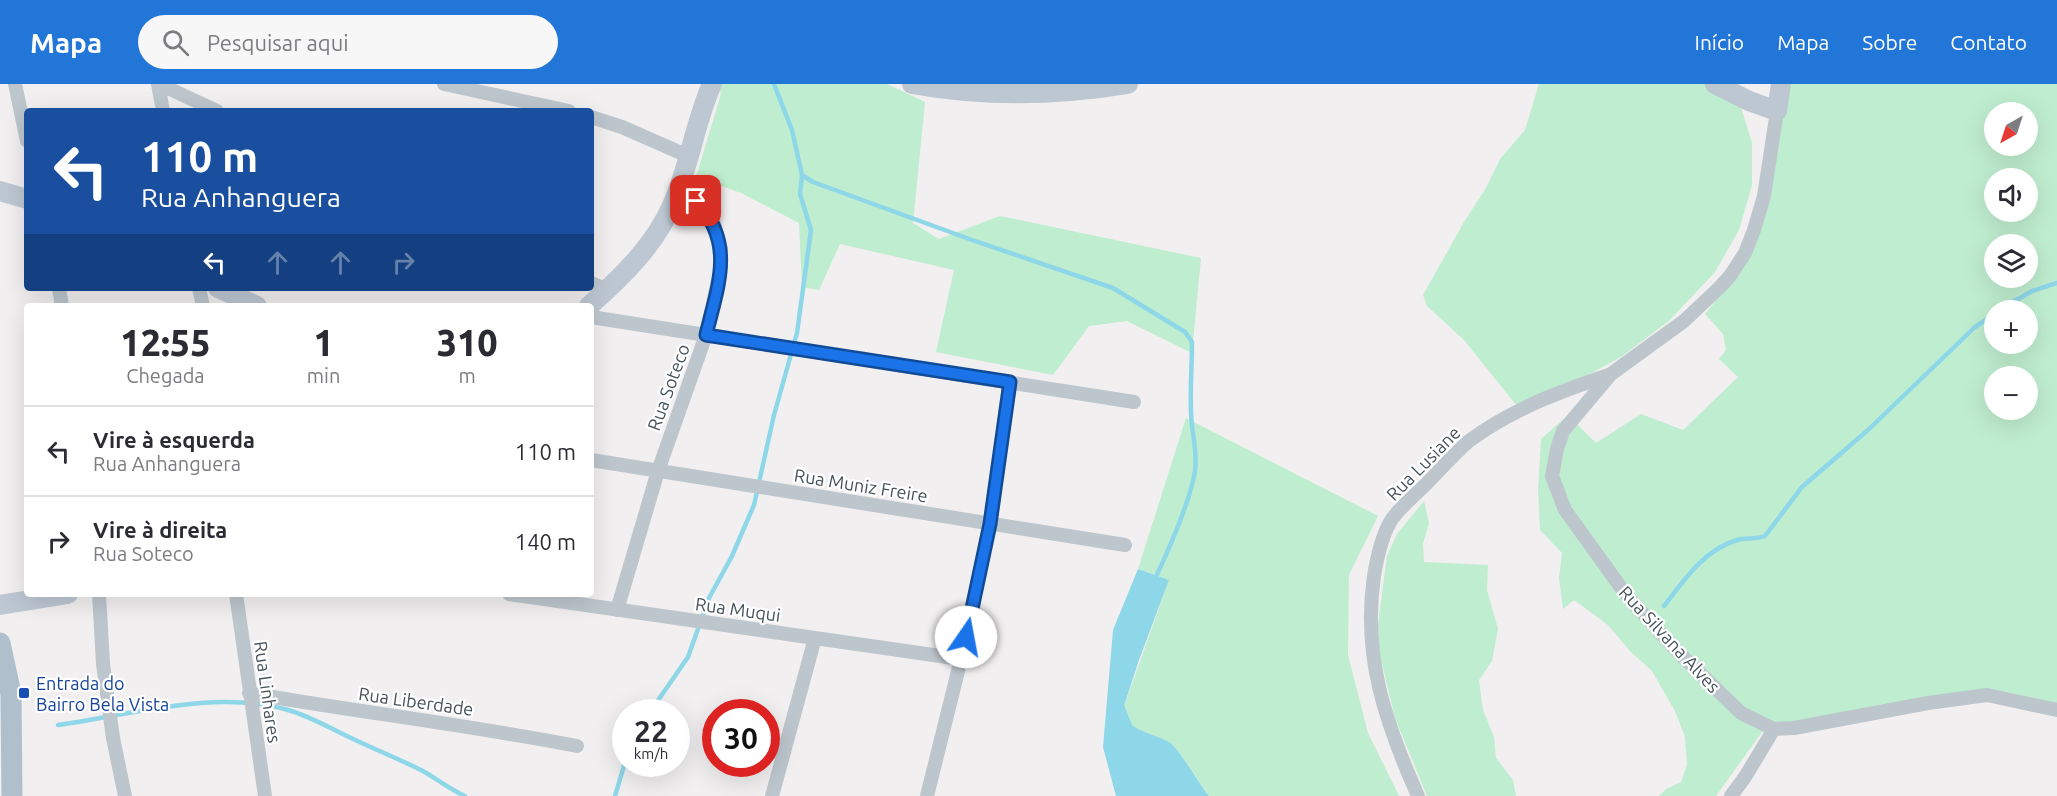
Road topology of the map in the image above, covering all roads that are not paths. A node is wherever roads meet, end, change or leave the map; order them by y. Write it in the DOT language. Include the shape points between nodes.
graph roads {
  1 [pos="15,84"];
  2 [pos="159,84"];
  3 [pos="444,84"];
  4 [pos="712,84"];
  5 [pos="912,84"];
  6 [pos="1128,84"];
  7 [pos="1781,84"];
  8 [pos="1725,86"];
  9 [pos="163,108"];
  10 [pos="211,108"];
  11 [pos="555,108"];
  12 [pos="1777,111"];
  13 [pos="594,118"];
  14 [pos="24,127"];
  15 [pos="688,156"];
  16 [pos="678,186"];
  17 [pos="0,190"];
  18 [pos="24,198"];
  19 [pos="599,287"];
  20 [pos="224,291"];
  21 [pos="250,303"];
  22 [pos="591,303"];
  23 [pos="594,317"];
  24 [pos="706,335"];
  25 [pos="1611,374"];
  26 [pos="1010,382"];
  27 [pos="1134,402"];
  28 [pos="594,460"];
  29 [pos="658,471"];
  30 [pos="990,524"];
  31 [pos="1125,546"];
  32 [pos="49,597"];
  33 [pos="99,597"];
  34 [pos="236,597"];
  35 [pos="529,597"];
  36 [pos="0,605"];
  37 [pos="617,610"];
  38 [pos="815,638"];
  39 [pos="0,643"];
  40 [pos="961,659"];
  41 [pos="249,693"];
  42 [pos="2057,710"];
  43 [pos="1774,729"];
  44 [pos="577,746"];
  45 [pos="12,796"];
  46 [pos="125,796"];
  47 [pos="265,796"];
  48 [pos="772,796"];
  49 [pos="927,796"];
  50 [pos="1418,796"];
  51 [pos="1731,796"];
  1 -- 14 [label="street"];
  2 -- 9 [label="street"];
  2 -- 10 [label="street"];
  3 -- 11 [label="street"];
  4 -- 15 [label="street"];
  5 -- 6 [label="street" via="994,94 1048,94"];
  7 -- 12 [label="street, Rua Silvana Alves"];
  8 -- 12 [label="street" via="1749,101"];
  12 -- 25 [label="street, Rua Silvana Alves" via="1764,196 1745,252 1730,276 1684,321"];
  13 -- 15 [label="street"];
  15 -- 16 [label="street"];
  16 -- 19 [label="street" via="673,203 642,253"];
  16 -- 24 [label="street, Rua Soteco" via="707,212 722,249 722,267"];
  17 -- 18 [label="street"];
  19 -- 22 [label="street"];
  20 -- 21 [label="street"];
  23 -- 24 [label="street"];
  24 -- 26 [label="street"];
  24 -- 29 [label="street, Rua Soteco"];
  25 -- 43 [label="street, Rua Silvana Alves" via="1563,431 1557,448 1552,476 1565,510 1627,596 1679,653 1740,713"];
  25 -- 50 [label="street, Rua Lusiane" via="1560,392 1486,429 1456,453 1389,526 1376,564 1370,602 1372,656 1389,725"];
  26 -- 27 [label="street"];
  26 -- 30 [label="street"];
  28 -- 29 [label="street, Rua Muniz Freire"];
  29 -- 30 [label="street, Rua Muniz Freire"];
  29 -- 37 [label="street, Rua Soteco"];
  30 -- 31 [label="street, Rua Muniz Freire"];
  30 -- 40 [label="street"];
  32 -- 36 [label="street"];
  33 -- 46 [label="street" via="112,738"];
  34 -- 41 [label="street, Rua Linhares"];
  35 -- 37 [label="street, Rua Muqui"];
  37 -- 38 [label="street, Rua Muqui"];
  38 -- 40 [label="street, Rua Muqui"];
  38 -- 48 [label="street"];
  39 -- 45 [label="main road" via="11,694"];
  40 -- 49 [label="street"];
  41 -- 44 [label="street, Rua Liberdade"];
  41 -- 47 [label="street, Rua Linhares"];
  42 -- 43 [label="street" via="1987,695"];
  43 -- 51 [label="street"];
}
